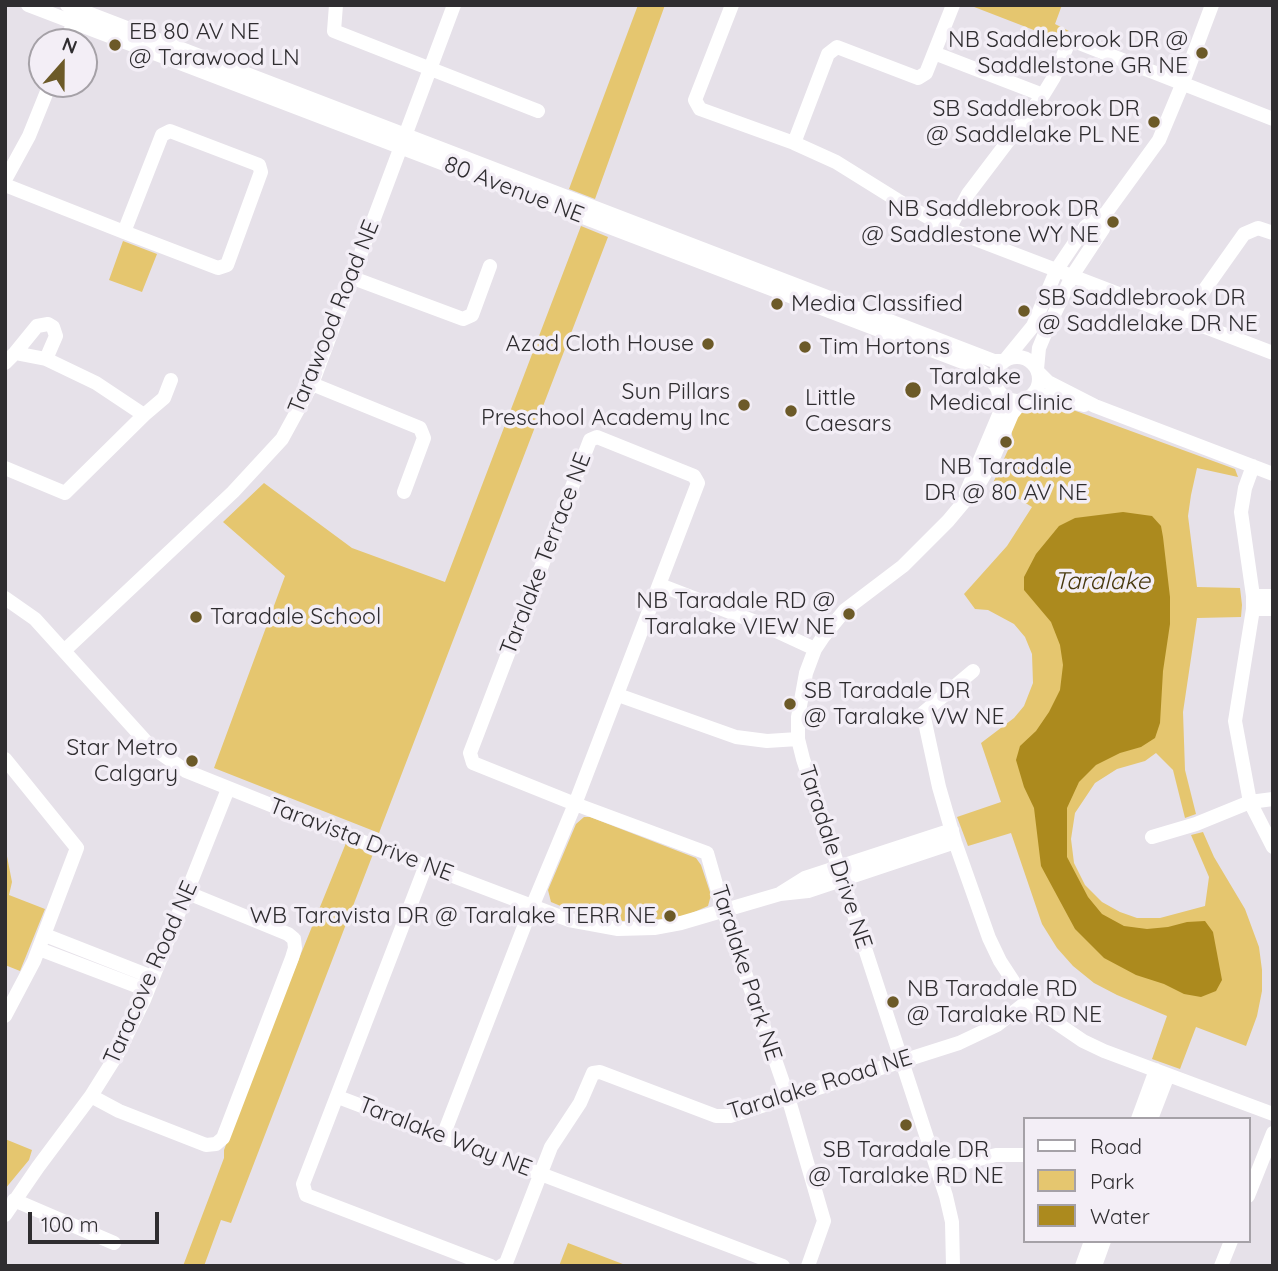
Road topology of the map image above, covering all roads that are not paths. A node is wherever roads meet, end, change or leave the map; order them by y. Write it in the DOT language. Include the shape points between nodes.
graph roads {
  1 [pos="27,5"];
  2 [pos="336,5"];
  3 [pos="454,5"];
  4 [pos="732,5"];
  5 [pos="953,5"];
  6 [pos="1212,5"];
  7 [pos="75,11"];
  8 [pos="70,28"];
  9 [pos="934,53"];
  10 [pos="430,67"];
  11 [pos="1182,85"];
  12 [pos="1043,95"];
  13 [pos="44,98"];
  14 [pos="538,111"];
  15 [pos="1273,119"];
  16 [pos="403,140"];
  17 [pos="794,144"];
  18 [pos="5,180"];
  19 [pos="5,186"];
  20 [pos="1106,213"];
  21 [pos="949,229"];
  22 [pos="124,232"];
  23 [pos="1273,233"];
  24 [pos="490,266"];
  25 [pos="1057,270"];
  26 [pos="1072,276"];
  27 [pos="353,278"];
  28 [pos="1187,321"];
  29 [pos="1273,354"];
  30 [pos="10,358"];
  31 [pos="46,359"];
  32 [pos="1005,360"];
  33 [pos="1037,371"];
  34 [pos="171,380"];
  35 [pos="312,384"];
  36 [pos="997,387"];
  37 [pos="1025,399"];
  38 [pos="1095,406"];
  39 [pos="144,415"];
  40 [pos="1253,466"];
  41 [pos="5,468"];
  42 [pos="1273,474"];
  43 [pos="404,492"];
  44 [pos="963,501"];
  45 [pos="660,584"];
  46 [pos="1273,596"];
  47 [pos="5,598"];
  48 [pos="1253,603"];
  49 [pos="1273,609"];
  50 [pos="815,649"];
  51 [pos="65,650"];
  52 [pos="973,671"];
  53 [pos="618,695"];
  54 [pos="798,739"];
  55 [pos="5,759"];
  56 [pos="228,789"];
  57 [pos="1273,799"];
  58 [pos="1250,802"];
  59 [pos="575,804"];
  60 [pos="954,836"];
  61 [pos="1152,837"];
  62 [pos="1273,847"];
  63 [pos="426,865"];
  64 [pos="840,874"];
  65 [pos="188,892"];
  66 [pos="533,905"];
  67 [pos="724,912"];
  68 [pos="42,942"];
  69 [pos="149,984"];
  70 [pos="1028,1001"];
  71 [pos="5,1016"];
  72 [pos="902,1062"];
  73 [pos="1162,1073"];
  74 [pos="91,1096"];
  75 [pos="338,1097"];
  76 [pos="788,1097"];
  77 [pos="1273,1114"];
  78 [pos="1139,1117"];
  79 [pos="1151,1117"];
  80 [pos="1273,1133"];
  81 [pos="443,1136"];
  82 [pos="1023,1155"];
  83 [pos="938,1169"];
  84 [pos="541,1173"];
  85 [pos="1250,1191"];
  86 [pos="14,1200"];
  87 [pos="5,1215"];
  88 [pos="114,1243"];
  89 [pos="1090,1243"];
  90 [pos="1103,1243"];
  91 [pos="1229,1243"];
  92 [pos="491,1266"];
  93 [pos="501,1266"];
  94 [pos="783,1266"];
  95 [pos="808,1266"];
  96 [pos="953,1266"];
  97 [pos="1082,1266"];
  98 [pos="1095,1266"];
  99 [pos="1221,1266"];
  1 -- 7 [label="street, 80 Avenue NE"];
  2 -- 10 [label="street" via="334,31"];
  3 -- 10 [label="street, Tarawood Road NE"];
  4 -- 17 [label="street" via="695,100 700,109"];
  5 -- 9 [label="street"];
  6 -- 11 [label="street"];
  7 -- 8 [label="street"];
  7 -- 16 [label="street, 80 Avenue NE"];
  9 -- 12 [label="street"];
  9 -- 17 [label="street" via="926,73 918,78 837,47 828,54"];
  10 -- 14 [label="street"];
  10 -- 16 [label="street, Tarawood Road NE"];
  11 -- 12 [label="street" via="1073,41"];
  11 -- 15 [label="street"];
  11 -- 20 [label="street" via="1159,140"];
  12 -- 21 [label="street" via="968,194"];
  13 -- 18 [label="street"];
  16 -- 27 [label="street, Tarawood Road NE"];
  16 -- 32 [label="street, 80 Avenue NE" via="994,361"];
  16 -- 36 [label="street, 80 Avenue NE" via="973,366"];
  17 -- 21 [label="street" via="836,162"];
  19 -- 22 [label="street"];
  20 -- 25 [label="street" via="1086,226"];
  20 -- 26 [label="street" via="1103,229"];
  21 -- 25 [label="street"];
  22 -- 22 [label="street" via="218,268 227,265 261,172 259,165 170,131 162,135"];
  23 -- 28 [label="street" via="1258,228 1244,234"];
  24 -- 27 [label="street" via="472,315 463,318"];
  25 -- 26 [label="street"];
  25 -- 32 [label="street" via="1033,326"];
  26 -- 28 [label="street"];
  26 -- 33 [label="street" via="1039,348"];
  27 -- 35 [label="street, Tarawood Road NE"];
  28 -- 29 [label="street"];
  30 -- 31 [label="street"];
  30 -- 31 [label="street" via="37,326 48,324 56,336"];
  31 -- 39 [label="street" via="96,383"];
  32 -- 33 [label="street" via="1027,359"];
  32 -- 36 [label="street" via="996,372"];
  33 -- 37 [label="street" via="1036,390"];
  33 -- 38 [label="street" via="1048,382"];
  34 -- 39 [label="street" via="164,398"];
  35 -- 43 [label="street" via="420,428 424,438"];
  35 -- 51 [label="street, Tarawood Road NE" via="282,439 250,475"];
  36 -- 37 [label="street" via="1012,400"];
  36 -- 44 [label="street, Taradale Drive NE" via="1001,410"];
  37 -- 38 [label="street" via="1042,395"];
  37 -- 44 [label="street, Taradale Drive NE" via="1012,414 979,484"];
  38 -- 40 [label="street"];
  39 -- 41 [label="street" via="65,493"];
  40 -- 42 [label="street"];
  40 -- 48 [label="street" via="1241,512"];
  44 -- 50 [label="street, Taradale Drive NE" via="902,566 845,610"];
  45 -- 50 [label="street"];
  45 -- 53 [label="street, Taralake Terrace NE"];
  45 -- 59 [label="street, Taralake Terrace NE" via="698,483 694,476 597,437 590,440 470,753 473,763"];
  46 -- 48 [label="street"];
  47 -- 51 [label="street, Taravista Drive NE" via="35,619"];
  48 -- 49 [label="street"];
  48 -- 58 [label="street" via="1235,721"];
  50 -- 54 [label="street, Taradale Drive NE" via="801,695"];
  51 -- 56 [label="street, Taravista Drive NE" via="149,745 186,771"];
  52 -- 60 [label="street" via="923,713"];
  53 -- 54 [label="street" via="736,737"];
  53 -- 59 [label="street, Taralake Terrace NE"];
  54 -- 64 [label="street, Taradale Drive NE"];
  55 -- 68 [label="street" via="76,848"];
  56 -- 63 [label="street, Taravista Drive NE"];
  56 -- 65 [label="street, Taracove Road NE"];
  57 -- 58 [label="street"];
  58 -- 61 [label="street"];
  58 -- 62 [label="street"];
  59 -- 66 [label="street, Taralake Terrace NE"];
  59 -- 67 [label="street, Taralake Park NE" via="707,853"];
  60 -- 64 [label="street, Taravista Drive NE"];
  60 -- 70 [label="street" via="989,938"];
  63 -- 66 [label="street, Taravista Drive NE"];
  63 -- 75 [label="street, Taralake Way NE"];
  64 -- 67 [label="street, Taravista Drive NE" via="805,878 780,894"];
  64 -- 72 [label="street, Taradale Drive NE"];
  65 -- 69 [label="street, Taracove Road NE"];
  65 -- 74 [label="street" via="294,939 292,958 223,1138 206,1145"];
  66 -- 67 [label="street, Taravista Drive NE" via="569,920 618,929 654,928"];
  66 -- 81 [label="street, Taralake Terrace NE"];
  67 -- 76 [label="street, Taralake Park NE"];
  68 -- 69 [label="street"];
  68 -- 71 [label="street"];
  69 -- 74 [label="street, Taracove Road NE" via="118,1053"];
  70 -- 72 [label="street, Taralake Road NE" via="979,1034"];
  70 -- 73 [label="street" via="1083,1041"];
  72 -- 76 [label="street, Taralake Road NE"];
  72 -- 83 [label="street, Taradale Drive NE"];
  73 -- 77 [label="street"];
  73 -- 78 [label="street"];
  73 -- 79 [label="street"];
  74 -- 86 [label="street, Taracove Road NE"];
  75 -- 81 [label="street, Taralake Way NE"];
  75 -- 92 [label="street" via="303,1184 306,1195"];
  76 -- 84 [label="street, Taralake Road NE" via="723,1117 593,1073"];
  76 -- 95 [label="street, Taralake Park NE" via="824,1221"];
  80 -- 85 [label="street"];
  81 -- 84 [label="street, Taralake Way NE"];
  82 -- 83 [label="street" via="996,1155"];
  83 -- 96 [label="street, Taradale Drive NE" via="952,1222"];
  84 -- 93 [label="street"];
  84 -- 94 [label="street, Taralake Way NE"];
  86 -- 87 [label="street, Taracove Road NE"];
  86 -- 88 [label="street"];
  89 -- 97 [label="street"];
  90 -- 98 [label="street"];
  91 -- 99 [label="street"];
}
